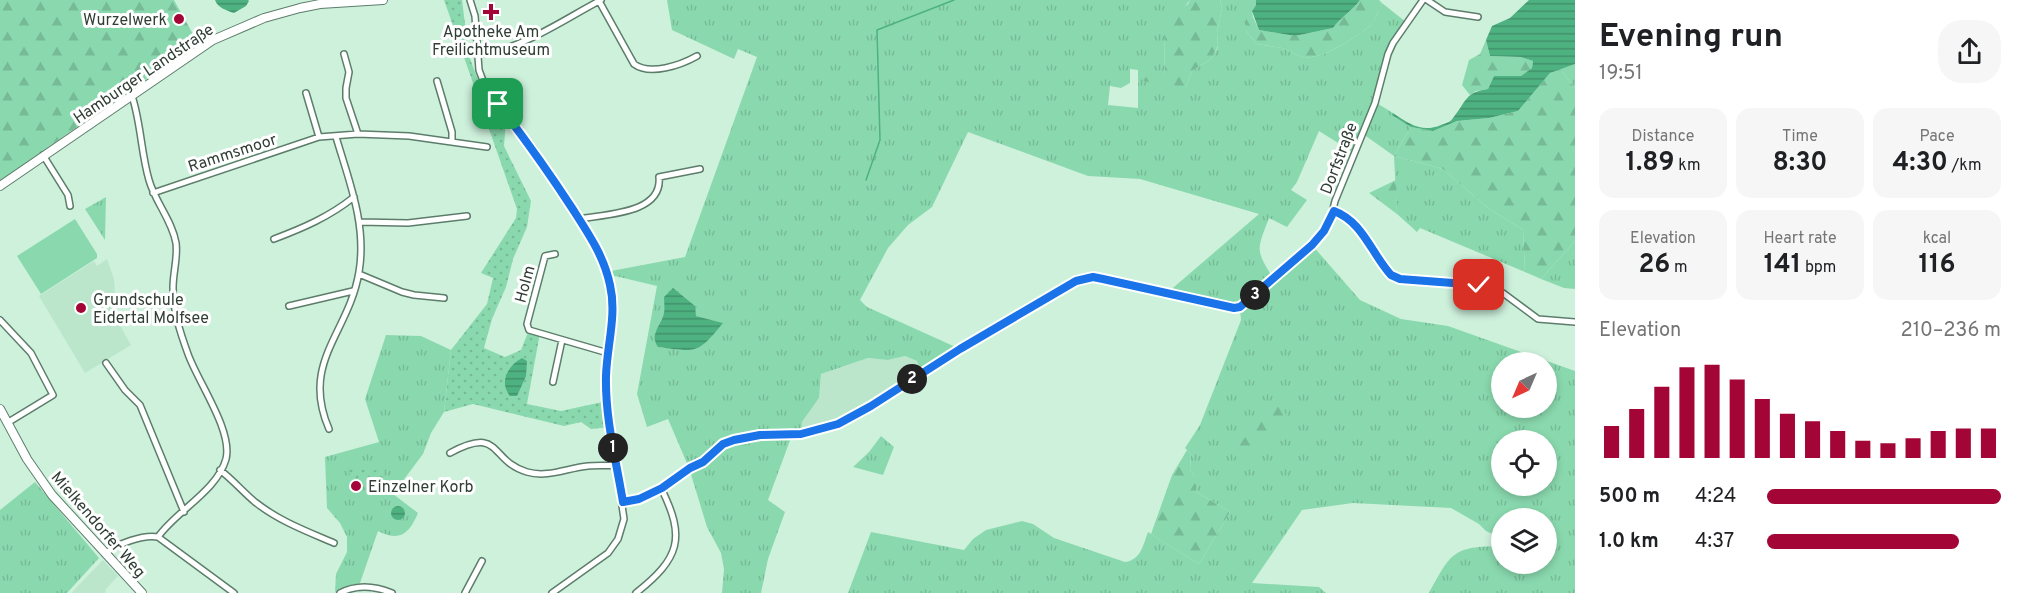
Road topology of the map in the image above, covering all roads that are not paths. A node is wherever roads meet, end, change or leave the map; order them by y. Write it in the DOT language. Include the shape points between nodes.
graph roads {
  1 [pos="383,0"];
  2 [pos="470,0"];
  3 [pos="1425,0"];
  4 [pos="601,1"];
  5 [pos="1478,17"];
  6 [pos="344,54"];
  7 [pos="477,55"];
  8 [pos="697,56"];
  9 [pos="436,81"];
  10 [pos="306,93"];
  11 [pos="132,96"];
  12 [pos="358,134"];
  13 [pos="320,137"];
  14 [pos="336,137"];
  15 [pos="452,141"];
  16 [pos="487,147"];
  17 [pos="43,155"];
  18 [pos="700,169"];
  19 [pos="0,186"];
  20 [pos="153,193"];
  21 [pos="354,197"];
  22 [pos="70,206"];
  23 [pos="1334,211"];
  24 [pos="467,216"];
  25 [pos="579,219"];
  26 [pos="360,222"];
  27 [pos="274,239"];
  28 [pos="555,254"];
  29 [pos="359,274"];
  30 [pos="353,291"];
  31 [pos="444,298"];
  32 [pos="289,306"];
  33 [pos="0,320"];
  34 [pos="1575,322"];
  35 [pos="562,340"];
  36 [pos="608,353"];
  37 [pos="106,363"];
  38 [pos="553,382"];
  39 [pos="0,409"];
  40 [pos="7,423"];
  41 [pos="329,429"];
  42 [pos="450,453"];
  43 [pos="616,465"];
  44 [pos="220,470"];
  45 [pos="662,488"];
  46 [pos="623,502"];
  47 [pos="184,512"];
  48 [pos="158,537"];
  49 [pos="334,543"];
  50 [pos="105,554"];
  51 [pos="482,561"];
  52 [pos="643,588"];
  53 [pos="142,593"];
  54 [pos="234,593"];
  55 [pos="340,593"];
  56 [pos="392,593"];
  57 [pos="465,593"];
  58 [pos="552,593"];
  59 [pos="636,593"];
  60 [pos="648,593"];
  1 -- 11 [label="main road, Hamburger Landstraße" via="320,4 264,18 213,40"];
  2 -- 7 [label="street"];
  3 -- 5 [label="street" via="1445,12"];
  3 -- 23 [label="street, Dorfstraße" via="1388,54 1375,103"];
  4 -- 7 [label="street" via="535,37"];
  4 -- 8 [label="street" via="638,67 652,69 684,63"];
  6 -- 12 [label="street" via="349,72 346,98"];
  7 -- 25 [label="street" via="488,92 533,148"];
  9 -- 15 [label="street"];
  10 -- 13 [label="street"];
  11 -- 17 [label="main road, Hamburger Landstraße"];
  11 -- 20 [label="street"];
  12 -- 14 [label="street, Rammsmoor"];
  12 -- 15 [label="street, Rammsmoor"];
  13 -- 14 [label="street, Rammsmoor"];
  13 -- 20 [label="street, Rammsmoor"];
  14 -- 21 [label="street"];
  15 -- 16 [label="street, Rammsmoor"];
  17 -- 19 [label="main road, Hamburger Landstraße"];
  17 -- 22 [label="street" via="68,195"];
  18 -- 25 [label="street" via="659,177 658,192 639,208"];
  20 -- 44 [label="street" via="172,229 176,246 176,318 189,358 226,438 226,456"];
  21 -- 26 [label="street"];
  21 -- 27 [label="street" via="315,223"];
  23 -- 34 [label="street" via="1354,222 1391,275 1492,288 1538,319"];
  23 -- 45 [label="street, Dorfstraße" via="1312,245 1240,307 1103,279 1083,279 838,424 801,434 734,440"];
  24 -- 26 [label="street" via="408,223"];
  25 -- 36 [label="street" via="601,258 611,287 613,312"];
  26 -- 29 [label="street"];
  28 -- 35 [label="street, Holm" via="545,256 527,324 533,332"];
  29 -- 30 [label="street"];
  29 -- 31 [label="street" via="402,292"];
  30 -- 32 [label="street"];
  30 -- 41 [label="street" via="320,372 321,404"];
  33 -- 40 [label="street" via="31,353 53,395"];
  35 -- 36 [label="street, Holm"];
  35 -- 38 [label="street"];
  36 -- 43 [label="street" via="607,404"];
  37 -- 47 [label="street" via="140,405"];
  39 -- 40 [label="main road, Mielkendorfer Weg"];
  40 -- 50 [label="main road, Mielkendorfer Weg" via="52,495"];
  42 -- 43 [label="street" via="469,443 486,443 521,470 546,474"];
  43 -- 46 [label="street"];
  44 -- 47 [label="street"];
  44 -- 49 [label="street" via="270,513"];
  45 -- 46 [label="street"];
  45 -- 52 [label="street" via="675,522 676,541 662,570"];
  46 -- 58 [label="street" via="624,519 614,546"];
  47 -- 48 [label="street"];
  48 -- 50 [label="street" via="138,539"];
  48 -- 54 [label="street"];
  50 -- 53 [label="main road, Mielkendorfer Weg"];
  51 -- 57 [label="street"];
  52 -- 59 [label="street"];
  52 -- 60 [label="street"];
  55 -- 56 [label="street" via="367,586"];
}
